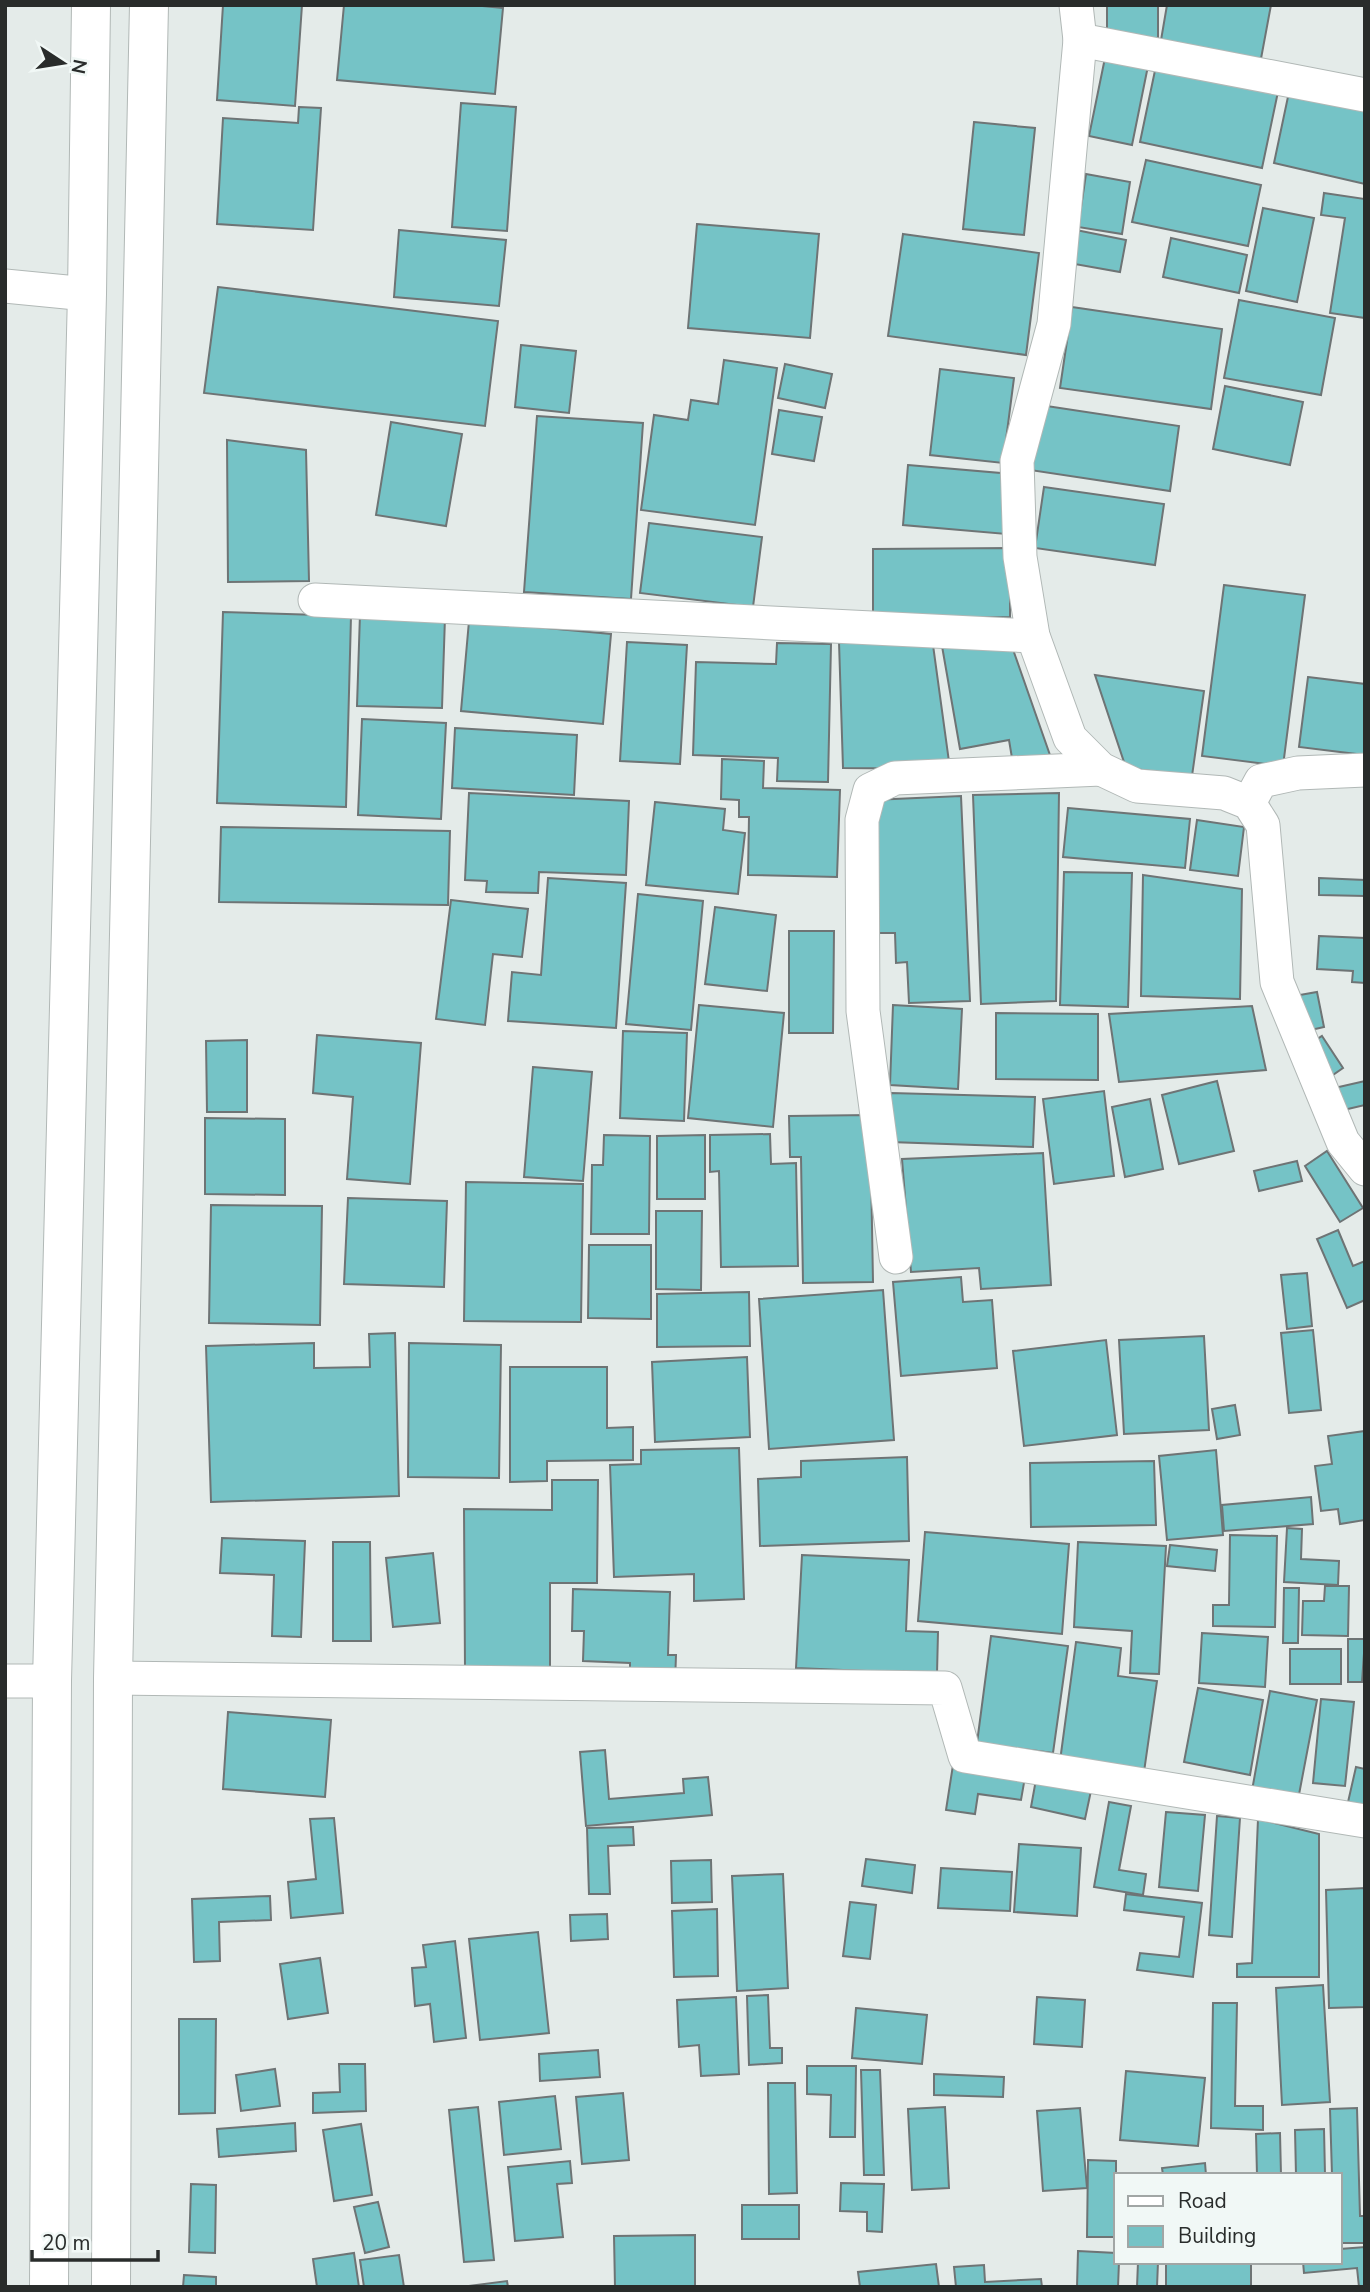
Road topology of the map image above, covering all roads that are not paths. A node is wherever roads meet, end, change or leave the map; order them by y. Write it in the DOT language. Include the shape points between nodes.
graph roads {
  1 [pos="91,5"];
  2 [pos="149,5"];
  3 [pos="1076,5"];
  4 [pos="1080,40"];
  5 [pos="1365,95"];
  6 [pos="5,286"];
  7 [pos="87,294"];
  8 [pos="316,600"];
  9 [pos="1033,636"];
  10 [pos="1101,769"];
  11 [pos="1365,770"];
  12 [pos="1249,803"];
  13 [pos="1365,1169"];
  14 [pos="896,1257"];
  15 [pos="113,1678"];
  16 [pos="5,1681"];
  17 [pos="52,1681"];
  18 [pos="1365,1821"];
  19 [pos="49,2287"];
  20 [pos="111,2287"];
  1 -- 7 [label="highway"];
  2 -- 15 [label="highway"];
  3 -- 4 [label="street"];
  4 -- 5 [label="street"];
  4 -- 9 [label="street" via="1054,324 1017,461 1020,557"];
  6 -- 7 [label="street"];
  7 -- 17 [label="highway"];
  8 -- 9 [label="street"];
  9 -- 10 [label="street" via="1070,738"];
  10 -- 12 [label="street" via="1137,786 1224,793"];
  10 -- 14 [label="street" via="895,778 870,790 862,820 863,1011"];
  11 -- 12 [label="street" via="1297,773 1261,781"];
  12 -- 13 [label="street" via="1264,825 1277,982 1343,1142"];
  15 -- 18 [label="street" via="945,1688 965,1756"];
  15 -- 20 [label="highway"];
  16 -- 17 [label="street"];
  17 -- 19 [label="highway"];
}
